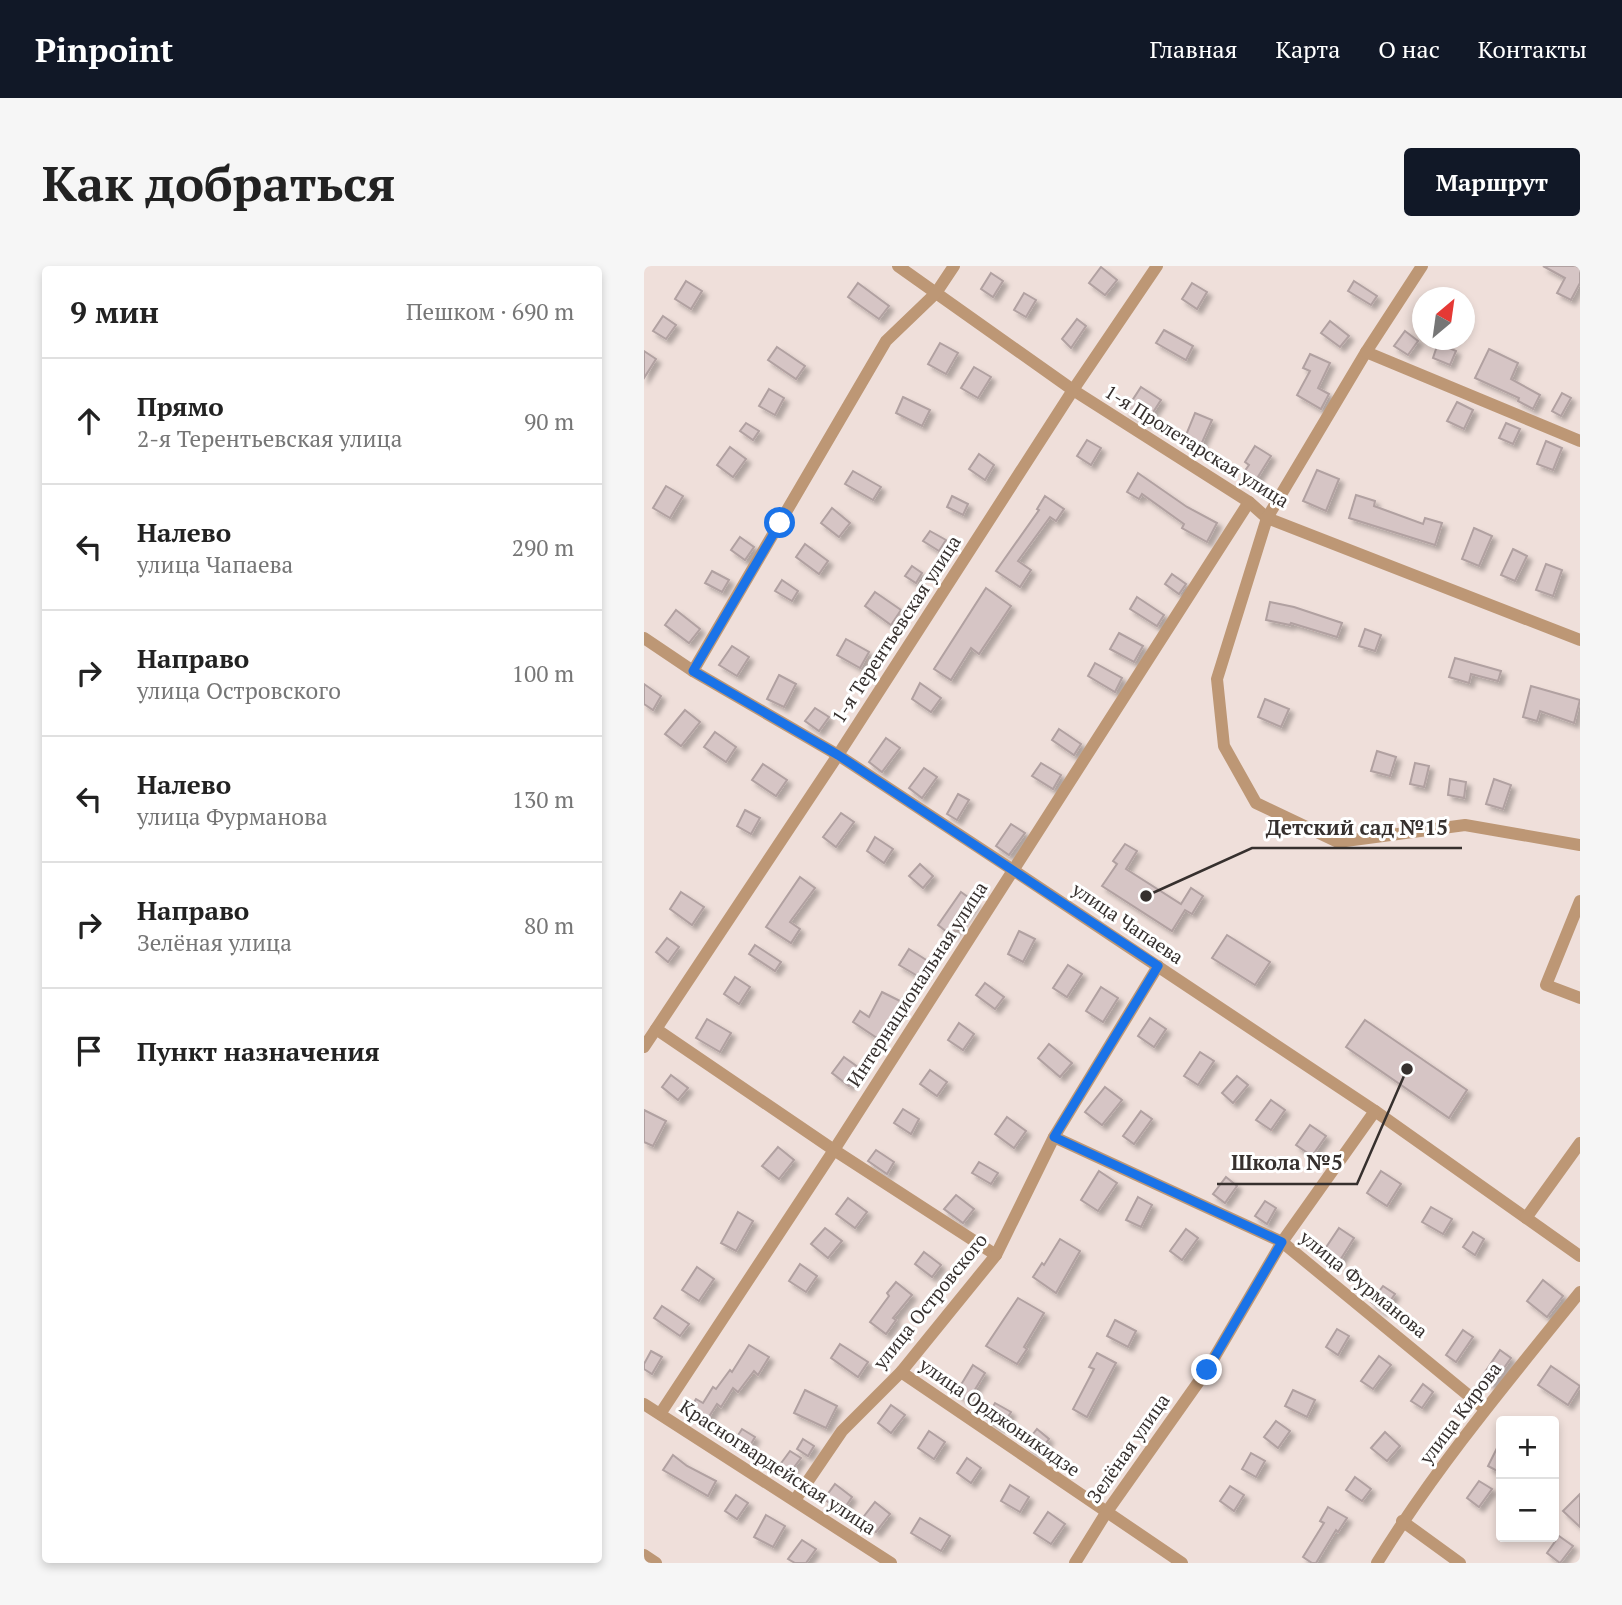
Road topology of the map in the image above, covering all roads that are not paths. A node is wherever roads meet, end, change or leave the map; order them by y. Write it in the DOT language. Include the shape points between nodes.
graph roads {
  1 [pos="898,266"];
  2 [pos="954,266"];
  3 [pos="1157,266"];
  4 [pos="1422,266"];
  5 [pos="936,292"];
  6 [pos="1366,352"];
  7 [pos="1073,390"];
  8 [pos="1580,441"];
  9 [pos="1249,502"];
  10 [pos="1267,518"];
  11 [pos="644,638"];
  12 [pos="1580,640"];
  13 [pos="693,671"];
  14 [pos="838,755"];
  15 [pos="1580,845"];
  16 [pos="1013,870"];
  17 [pos="1580,901"];
  18 [pos="1158,966"];
  19 [pos="1580,998"];
  20 [pos="656,1029"];
  21 [pos="644,1047"];
  22 [pos="1375,1111"];
  23 [pos="1054,1137"];
  24 [pos="1580,1143"];
  25 [pos="834,1150"];
  26 [pos="1526,1218"];
  27 [pos="1282,1242"];
  28 [pos="996,1255"];
  29 [pos="1580,1256"];
  30 [pos="1580,1292"];
  31 [pos="901,1372"];
  32 [pos="644,1404"];
  33 [pos="1485,1409"];
  34 [pos="660,1414"];
  35 [pos="795,1500"];
  36 [pos="1106,1513"];
  37 [pos="1402,1521"];
  38 [pos="644,1555"];
  39 [pos="656,1563"];
  40 [pos="891,1563"];
  41 [pos="1075,1563"];
  42 [pos="1182,1563"];
  43 [pos="1377,1563"];
  44 [pos="1460,1563"];
  1 -- 5 [label="street, 1-я Пролетарская улица"];
  2 -- 5 [label="street"];
  3 -- 7 [label="street, 1-я Терентьевская улица"];
  4 -- 6 [label="street"];
  5 -- 7 [label="street, 1-я Пролетарская улица"];
  5 -- 13 [label="street" via="886,341"];
  6 -- 8 [label="street"];
  6 -- 10 [label="street"];
  7 -- 9 [label="street, 1-я Пролетарская улица"];
  7 -- 14 [label="street, 1-я Терентьевская улица"];
  9 -- 10 [label="street, 1-я Пролетарская улица"];
  9 -- 16 [label="street, Интернациональная улица"];
  10 -- 12 [label="street, 1-я Пролетарская улица"];
  10 -- 15 [label="street" via="1217,679 1224,746 1256,803 1338,842 1465,825"];
  11 -- 13 [label="street, улица Чапаева"];
  13 -- 14 [label="street, улица Чапаева"];
  14 -- 16 [label="street, улица Чапаева"];
  14 -- 20 [label="street, 1-я Терентьевская улица"];
  16 -- 18 [label="street, улица Чапаева"];
  16 -- 25 [label="street, Интернациональная улица"];
  17 -- 19 [label="street" via="1546,985"];
  18 -- 22 [label="street, улица Чапаева"];
  18 -- 23 [label="street, улица Островского"];
  20 -- 21 [label="street, 1-я Терентьевская улица"];
  20 -- 25 [label="street"];
  22 -- 26 [label="street, улица Чапаева"];
  22 -- 27 [label="street, Зелёная улица"];
  23 -- 27 [label="street, улица Фурманова"];
  23 -- 28 [label="street, улица Островского"];
  24 -- 26 [label="street"];
  25 -- 28 [label="street"];
  25 -- 34 [label="street, Интернациональная улица"];
  26 -- 29 [label="street, улица Чапаева"];
  27 -- 33 [label="street, улица Фурманова"];
  27 -- 36 [label="street, Зелёная улица" via="1207,1370"];
  28 -- 31 [label="street, улица Островского"];
  30 -- 33 [label="street, улица Кирова"];
  31 -- 35 [label="street, улица Островского" via="842,1431"];
  31 -- 36 [label="street, улица Орджоникидзе"];
  32 -- 34 [label="street, Красногвардейская улица"];
  33 -- 37 [label="street, улица Кирова"];
  34 -- 35 [label="street, Красногвардейская улица"];
  35 -- 40 [label="street, Красногвардейская улица"];
  36 -- 41 [label="street, Зелёная улица"];
  36 -- 42 [label="street, улица Орджоникидзе"];
  37 -- 43 [label="street, улица Кирова"];
  37 -- 44 [label="street"];
  38 -- 39 [label="street"];
}
